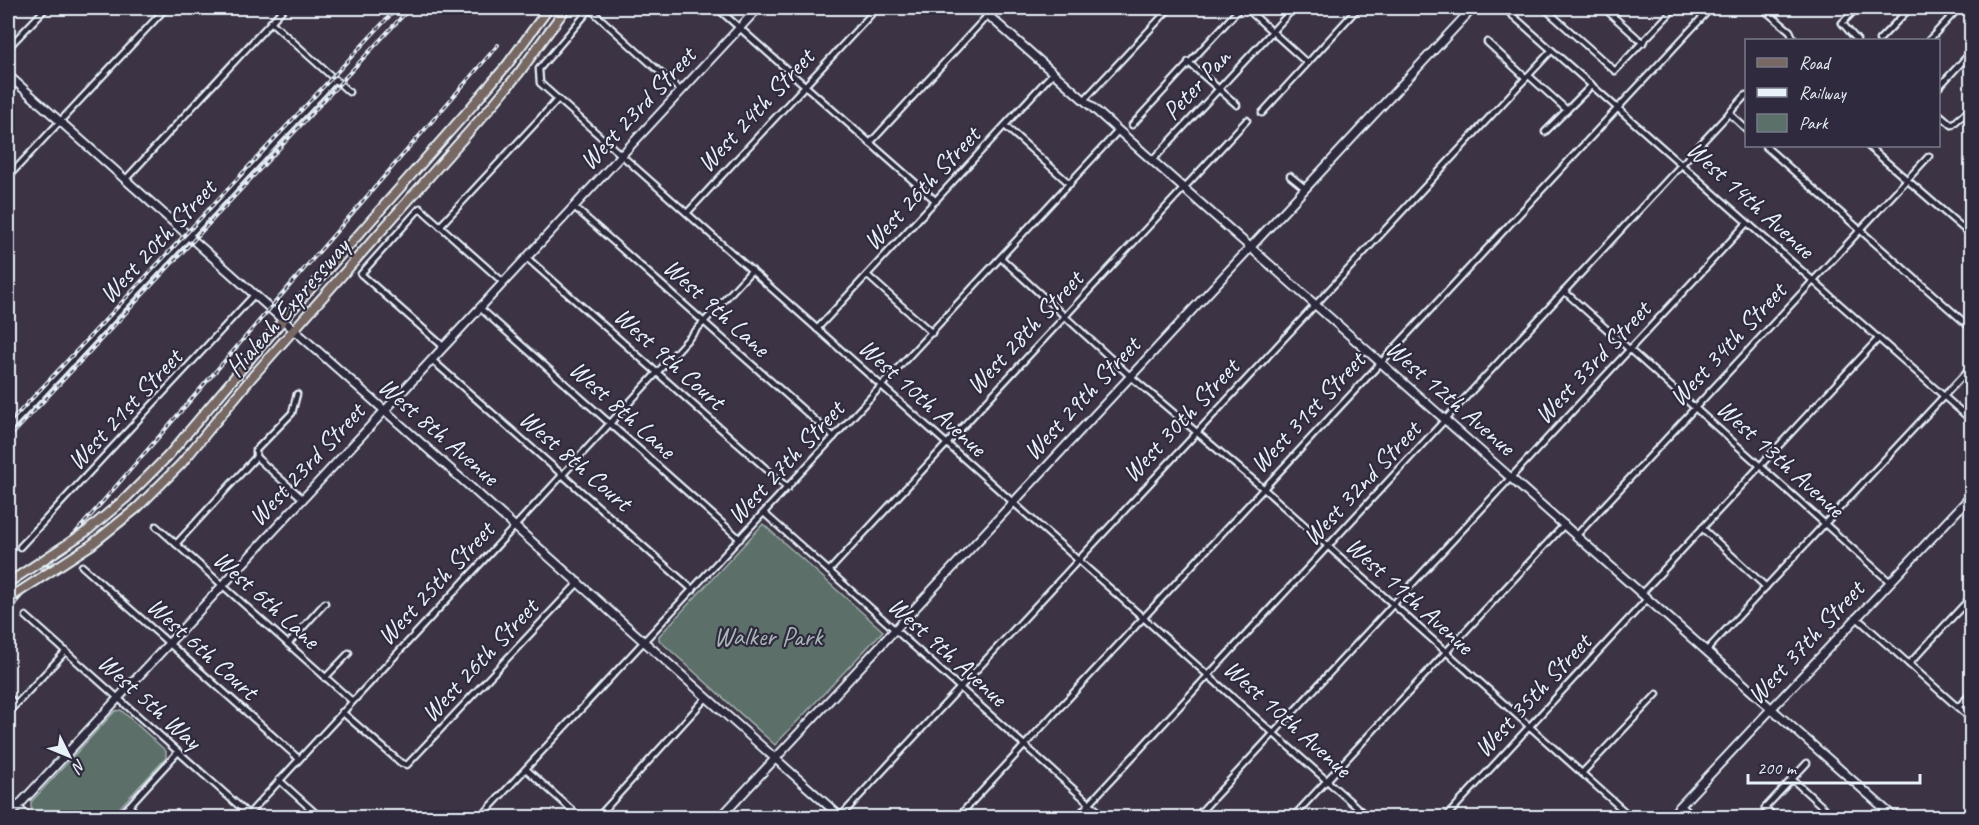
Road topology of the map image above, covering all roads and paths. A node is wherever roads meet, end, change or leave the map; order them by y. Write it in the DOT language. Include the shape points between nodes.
graph roads {
  1 [pos="45,8"];
  2 [pos="166,8"];
  3 [pos="284,8"];
  4 [pos="549,8"];
  5 [pos="566,8"];
  6 [pos="590,8"];
  7 [pos="717,8"];
  8 [pos="758,8"];
  9 [pos="877,8"];
  10 [pos="980,8"];
  11 [pos="1170,8"];
  12 [pos="1239,8"];
  13 [pos="1246,8"];
  14 [pos="1294,8"];
  15 [pos="1358,8"];
  16 [pos="1473,8"];
  17 [pos="1504,8"];
  18 [pos="1544,8"];
  19 [pos="1604,8"];
  20 [pos="1620,8"];
  21 [pos="1675,8"];
  22 [pos="1711,8"];
  23 [pos="1762,8"];
  24 [pos="1857,8"];
  25 [pos="1910,8"];
  26 [pos="1959,8"];
  27 [pos="988,15"];
  28 [pos="1612,15"];
  29 [pos="271,22"];
  30 [pos="740,28"];
  31 [pos="1272,31"];
  32 [pos="1794,39"];
  33 [pos="1856,39"];
  34 [pos="1880,39"];
  35 [pos="1930,39"];
  36 [pos="1486,42"];
  37 [pos="1642,43"];
  38 [pos="8,48"];
  39 [pos="1551,51"];
  40 [pos="1971,51"];
  41 [pos="1188,62"];
  42 [pos="1307,63"];
  43 [pos="1053,73"];
  44 [pos="8,75"];
  45 [pos="1528,77"];
  46 [pos="335,80"];
  47 [pos="805,85"];
  48 [pos="1592,85"];
  49 [pos="1940,86"];
  50 [pos="1218,88"];
  51 [pos="349,92"];
  52 [pos="681,92"];
  53 [pos="1745,96"];
  54 [pos="558,99"];
  55 [pos="1084,100"];
  56 [pos="1238,105"];
  57 [pos="1971,107"];
  58 [pos="1619,108"];
  59 [pos="1567,110"];
  60 [pos="1262,113"];
  61 [pos="1729,113"];
  62 [pos="1940,115"];
  63 [pos="1247,120"];
  64 [pos="59,122"];
  65 [pos="1132,125"];
  66 [pos="1005,126"];
  67 [pos="1745,128"];
  68 [pos="1118,131"];
  69 [pos="1545,132"];
  70 [pos="870,143"];
  71 [pos="1766,147"];
  72 [pos="1869,147"];
  73 [pos="621,155"];
  74 [pos="1929,156"];
  75 [pos="1152,161"];
  76 [pos="1683,165"];
  77 [pos="1290,176"];
  78 [pos="8,177"];
  79 [pos="124,180"];
  80 [pos="1907,180"];
  81 [pos="1070,184"];
  82 [pos="1184,189"];
  83 [pos="1305,189"];
  84 [pos="936,201"];
  85 [pos="574,207"];
  86 [pos="687,213"];
  87 [pos="1747,223"];
  88 [pos="440,226"];
  89 [pos="1860,230"];
  90 [pos="1971,236"];
  91 [pos="187,237"];
  92 [pos="1249,247"];
  93 [pos="527,258"];
  94 [pos="1001,258"];
  95 [pos="752,270"];
  96 [pos="867,275"];
  97 [pos="1813,281"];
  98 [pos="504,283"];
  99 [pos="1564,291"];
  100 [pos="254,295"];
  101 [pos="1314,304"];
  102 [pos="480,308"];
  103 [pos="1065,316"];
  104 [pos="283,320"];
  105 [pos="704,322"];
  106 [pos="1971,328"];
  107 [pos="817,329"];
  108 [pos="295,330"];
  109 [pos="932,333"];
  110 [pos="1878,339"];
  111 [pos="444,347"];
  112 [pos="1630,350"];
  113 [pos="432,360"];
  114 [pos="1380,362"];
  115 [pos="1971,366"];
  116 [pos="657,372"];
  117 [pos="1130,376"];
  118 [pos="882,386"];
  119 [pos="297,394"];
  120 [pos="1943,396"];
  121 [pos="1695,408"];
  122 [pos="384,411"];
  123 [pos="1445,420"];
  124 [pos="1971,421"];
  125 [pos="610,423"];
  126 [pos="8,430"];
  127 [pos="1196,431"];
  128 [pos="834,437"];
  129 [pos="946,445"];
  130 [pos="256,457"];
  131 [pos="1760,466"];
  132 [pos="563,474"];
  133 [pos="1511,478"];
  134 [pos="788,488"];
  135 [pos="1264,489"];
  136 [pos="1971,495"];
  137 [pos="303,500"];
  138 [pos="1012,502"];
  139 [pos="765,513"];
  140 [pos="1825,523"];
  141 [pos="1565,524"];
  142 [pos="156,526"];
  143 [pos="515,526"];
  144 [pos="1702,528"];
  145 [pos="1577,536"];
  146 [pos="740,539"];
  147 [pos="176,544"];
  148 [pos="20,547"];
  149 [pos="1327,547"];
  150 [pos="1076,560"];
  151 [pos="82,566"];
  152 [pos="829,571"];
  153 [pos="579,582"];
  154 [pos="1890,582"];
  155 [pos="8,583"];
  156 [pos="222,585"];
  157 [pos="1766,586"];
  158 [pos="693,590"];
  159 [pos="1645,596"];
  160 [pos="1971,596"];
  161 [pos="8,599"];
  162 [pos="325,603"];
  163 [pos="1392,604"];
  164 [pos="26,616"];
  165 [pos="1856,617"];
  166 [pos="1142,618"];
  167 [pos="893,630"];
  168 [pos="645,642"];
  169 [pos="168,643"];
  170 [pos="288,644"];
  171 [pos="1707,650"];
  172 [pos="66,651"];
  173 [pos="349,653"];
  174 [pos="1445,653"];
  175 [pos="1909,664"];
  176 [pos="1210,675"];
  177 [pos="326,678"];
  178 [pos="959,686"];
  179 [pos="1971,693"];
  180 [pos="1656,694"];
  181 [pos="8,697"];
  182 [pos="707,697"];
  183 [pos="117,698"];
  184 [pos="352,701"];
  185 [pos="16,704"];
  186 [pos="1772,707"];
  187 [pos="1958,707"];
  188 [pos="342,712"];
  189 [pos="8,713"];
  190 [pos="1971,720"];
  191 [pos="1529,727"];
  192 [pos="1274,731"];
  193 [pos="1024,745"];
  194 [pos="178,753"];
  195 [pos="298,758"];
  196 [pos="775,759"];
  197 [pos="1807,763"];
  198 [pos="526,769"];
  199 [pos="1582,773"];
  200 [pos="1328,779"];
  201 [pos="1792,779"];
  202 [pos="279,780"];
  203 [pos="8,797"];
  204 [pos="1090,803"];
  205 [pos="1681,805"];
  206 [pos="18,806"];
  207 [pos="129,806"];
  208 [pos="1830,813"];
  209 [pos="246,816"];
  210 [pos="8,817"];
  211 [pos="840,817"];
  212 [pos="30,818"];
  213 [pos="118,818"];
  214 [pos="142,818"];
  215 [pos="321,818"];
  216 [pos="480,818"];
  217 [pos="581,818"];
  218 [pos="597,818"];
  219 [pos="720,818"];
  220 [pos="957,818"];
  221 [pos="1076,818"];
  222 [pos="1106,818"];
  223 [pos="1194,818"];
  224 [pos="1292,818"];
  225 [pos="1369,818"];
  226 [pos="1445,818"];
  227 [pos="1632,818"];
  228 [pos="1669,818"];
  229 [pos="1695,818"];
  230 [pos="1775,818"];
  231 [pos="1826,818"];
  232 [pos="1835,818"];
  233 [pos="1895,818"];
  1 -- 38 [label="street"];
  2 -- 64 [label="street"];
  3 -- 29 [label="street"];
  4 -- 104 [label="main road, Hialeah Expressway" via="507,65"];
  5 -- 108 [label="main road, Hialeah Expressway" via="519,74"];
  6 -- 52 [label="street"];
  6 -- 54 [label="street, West 10th Avenue" via="539,69 540,83"];
  7 -- 30 [label="street"];
  8 -- 30 [label="street, West 23rd Street"];
  9 -- 47 [label="street, West 24th Street"];
  10 -- 27 [label="street, West 12th Avenue"];
  11 -- 55 [label="street"];
  12 -- 41 [label="street"];
  13 -- 31 [label="street"];
  14 -- 31 [label="street, Peter Pan"];
  15 -- 42 [label="street"];
  16 -- 83 [label="street, West 29th Street"];
  17 -- 39 [label="street, West 14th Avenue"];
  18 -- 37 [label="street" via="1615,71"];
  19 -- 28 [label="street"];
  20 -- 28 [label="street"];
  21 -- 37 [label="street"];
  22 -- 58 [label="street, West 31st Street"];
  23 -- 32 [label="street"];
  24 -- 33 [label="street" via="1842,24"];
  25 -- 34 [label="street"];
  26 -- 35 [label="street"];
  27 -- 43 [label="street, West 12th Avenue"];
  27 -- 70 [label="street"];
  28 -- 37 [label="street"];
  29 -- 46 [label="street"];
  29 -- 79 [label="street"];
  30 -- 47 [label="street"];
  30 -- 52 [label="street, West 23rd Street"];
  31 -- 42 [label="street"];
  31 -- 50 [label="street, Peter Pan"];
  36 -- 45 [label="street"];
  39 -- 45 [label="street, West 30th Street"];
  39 -- 48 [label="street, West 14th Avenue"];
  40 -- 49 [label="street"];
  41 -- 50 [label="street"];
  41 -- 65 [label="street"];
  42 -- 60 [label="street"];
  43 -- 55 [label="street, West 12th Avenue"];
  43 -- 66 [label="street, West 26th Street"];
  44 -- 64 [label="street, West 8th Avenue"];
  45 -- 59 [label="street"];
  45 -- 101 [label="street, West 30th Street"];
  46 -- 51 [label="street"];
  46 -- 91 [label="street, West 20th Street"];
  47 -- 70 [label="street"];
  47 -- 86 [label="street, West 24th Street"];
  48 -- 58 [label="street, West 14th Avenue"];
  48 -- 59 [label="street"];
  50 -- 56 [label="street"];
  50 -- 75 [label="street, Peter Pan"];
  52 -- 73 [label="street, West 23rd Street"];
  53 -- 61 [label="street, West 32nd Street"];
  54 -- 73 [label="street, West 10th Avenue"];
  54 -- 88 [label="street"];
  55 -- 68 [label="street, West 12th Avenue"];
  57 -- 62 [label="street" via="1952,125"];
  58 -- 76 [label="street, West 14th Avenue"];
  58 -- 114 [label="street, West 31st Street"];
  59 -- 69 [label="street"];
  61 -- 67 [label="street"];
  61 -- 76 [label="street, West 32nd Street"];
  63 -- 82 [label="street, West 28th Street"];
  64 -- 78 [label="street"];
  64 -- 79 [label="street, West 8th Avenue"];
  66 -- 81 [label="street"];
  66 -- 84 [label="street, West 26th Street"];
  68 -- 75 [label="street, West 12th Avenue"];
  68 -- 81 [label="street, West 27th Street"];
  70 -- 84 [label="street"];
  71 -- 89 [label="street"];
  72 -- 80 [label="street"];
  73 -- 85 [label="street, West 23rd Street"];
  73 -- 86 [label="street, West 10th Avenue"];
  74 -- 80 [label="street, West 34th Street"];
  75 -- 82 [label="street, West 12th Avenue"];
  76 -- 87 [label="street, West 14th Avenue"];
  76 -- 99 [label="street, West 32nd Street"];
  77 -- 83 [label="street"];
  79 -- 91 [label="street, West 8th Avenue"];
  80 -- 89 [label="street, West 34th Street"];
  80 -- 90 [label="street"];
  81 -- 94 [label="street, West 27th Street"];
  82 -- 92 [label="street, West 12th Avenue"];
  82 -- 103 [label="street, West 28th Street"];
  83 -- 92 [label="street, West 29th Street"];
  84 -- 96 [label="street, West 26th Street"];
  85 -- 93 [label="street, West 23rd Street"];
  85 -- 105 [label="street, West 9th Lane"];
  86 -- 95 [label="street, West 10th Avenue"];
  87 -- 97 [label="street, West 14th Avenue"];
  87 -- 112 [label="street, West 33rd Street"];
  88 -- 98 [label="street"];
  88 -- 111 [label="street" via="420,208 361,274"];
  89 -- 97 [label="street, West 34th Street"];
  89 -- 106 [label="street"];
  91 -- 100 [label="street, West 8th Avenue"];
  91 -- 126 [label="street, West 20th Street"];
  92 -- 101 [label="street, West 12th Avenue"];
  92 -- 117 [label="street, West 29th Street"];
  93 -- 98 [label="street, West 23rd Street"];
  93 -- 116 [label="street, West 9th Court"];
  94 -- 103 [label="street, West 11th Avenue"];
  94 -- 109 [label="street, West 27th Street"];
  95 -- 105 [label="street, West 25th Street"];
  95 -- 107 [label="street, West 10th Avenue"];
  96 -- 107 [label="street, West 26th Street"];
  96 -- 109 [label="street"];
  97 -- 110 [label="street, West 14th Avenue"];
  97 -- 121 [label="street, West 34th Street"];
  98 -- 102 [label="street, West 23rd Street"];
  99 -- 112 [label="street, West 13th Avenue"];
  99 -- 123 [label="street, West 32nd Street"];
  100 -- 104 [label="street, West 8th Avenue"];
  100 -- 148 [label="street, West 21st Street"];
  101 -- 114 [label="street, West 12th Avenue"];
  101 -- 127 [label="street, West 30th Street"];
  102 -- 111 [label="street, West 23rd Street"];
  102 -- 125 [label="street, West 8th Lane"];
  103 -- 117 [label="street, West 11th Avenue"];
  103 -- 129 [label="street, West 28th Street"];
  104 -- 108 [label="street, West 8th Avenue"];
  104 -- 155 [label="main road, Hialeah Expressway, bridge" via="168,456 126,498 72,541"];
  105 -- 116 [label="street, West 25th Street"];
  105 -- 128 [label="street, West 9th Lane"];
  107 -- 118 [label="street, West 10th Avenue"];
  108 -- 122 [label="street, West 8th Avenue"];
  108 -- 161 [label="main road, Hialeah Expressway, bridge" via="181,464 137,508 91,545"];
  109 -- 118 [label="street, West 27th Street"];
  110 -- 120 [label="street, West 14th Avenue"];
  110 -- 131 [label="street, West 35th Street"];
  111 -- 113 [label="street, West 23rd Street"];
  112 -- 121 [label="street, West 13th Avenue"];
  112 -- 133 [label="street, West 33rd Street"];
  113 -- 122 [label="street, West 23rd Street"];
  113 -- 132 [label="street, West 8th Court"];
  114 -- 123 [label="street, West 12th Avenue"];
  114 -- 135 [label="street, West 31st Street"];
  115 -- 120 [label="street"];
  116 -- 125 [label="street, West 25th Street"];
  116 -- 134 [label="street, West 9th Court"];
  117 -- 127 [label="street, West 11th Avenue"];
  117 -- 138 [label="street, West 29th Street"];
  118 -- 128 [label="street, West 27th Street"];
  118 -- 129 [label="street, West 10th Avenue"];
  119 -- 130 [label="street" via="292,412 256,450"];
  120 -- 124 [label="street, West 14th Avenue"];
  120 -- 140 [label="street"];
  121 -- 131 [label="street, West 13th Avenue"];
  121 -- 145 [label="street, West 34th Street"];
  122 -- 137 [label="street, West 23rd Street"];
  122 -- 143 [label="street, West 8th Avenue"];
  123 -- 133 [label="street, West 12th Avenue"];
  123 -- 149 [label="street, West 32nd Street"];
  125 -- 132 [label="street, West 25th Street"];
  125 -- 146 [label="street, West 8th Lane"];
  127 -- 135 [label="street, West 11th Avenue"];
  127 -- 150 [label="street, West 30th Street"];
  128 -- 134 [label="street, West 27th Street"];
  129 -- 138 [label="street, West 10th Avenue"];
  129 -- 152 [label="street, West 28th Street"];
  130 -- 137 [label="street"];
  130 -- 147 [label="street"];
  131 -- 140 [label="street, West 13th Avenue"];
  131 -- 144 [label="street, West 35th Street"];
  132 -- 143 [label="street, West 25th Street"];
  132 -- 158 [label="street, West 8th Court"];
  133 -- 141 [label="street, West 12th Avenue"];
  133 -- 163 [label="street, West 33rd Street"];
  134 -- 139 [label="street, West 27th Street"];
  135 -- 149 [label="street, West 11th Avenue"];
  135 -- 166 [label="street, West 31st Street"];
  136 -- 154 [label="street, West 37th Street"];
  137 -- 156 [label="street, West 23rd Street"];
  138 -- 150 [label="street, West 10th Avenue"];
  138 -- 167 [label="street, West 29th Street"];
  139 -- 146 [label="street, West 27th Street"];
  139 -- 152 [label="street, West 9th Avenue"];
  140 -- 154 [label="street, West 13th Avenue"];
  140 -- 157 [label="street"];
  141 -- 145 [label="street, West 12th Avenue"];
  141 -- 174 [label="street"];
  142 -- 147 [label="street, West 6th Lane"];
  143 -- 153 [label="street, West 8th Avenue"];
  143 -- 184 [label="street, West 25th Street"];
  144 -- 157 [label="street"];
  144 -- 159 [label="street, West 35th Street"];
  145 -- 159 [label="street, West 12th Avenue"];
  146 -- 158 [label="street, West 27th Street"];
  147 -- 156 [label="street, West 6th Lane"];
  149 -- 163 [label="street, West 11th Avenue"];
  149 -- 176 [label="street, West 32nd Street"];
  150 -- 166 [label="street, West 10th Avenue"];
  150 -- 178 [label="street, West 30th Street"];
  151 -- 169 [label="street, West 6th Court"];
  152 -- 167 [label="street, West 9th Avenue"];
  153 -- 168 [label="street, West 8th Avenue"];
  153 -- 188 [label="street, West 26th Street" via="407,765"];
  154 -- 165 [label="street, West 37th Street"];
  156 -- 169 [label="street, West 23rd Street"];
  156 -- 170 [label="street, West 6th Lane"];
  157 -- 171 [label="street"];
  158 -- 168 [label="street, West 27th Street"];
  159 -- 171 [label="street, West 12th Avenue"];
  159 -- 191 [label="street, West 35th Street"];
  160 -- 175 [label="street"];
  162 -- 170 [label="street"];
  163 -- 174 [label="street, West 11th Avenue"];
  163 -- 192 [label="street, West 33rd Street"];
  164 -- 172 [label="street, West 5th Way"];
  165 -- 175 [label="street"];
  165 -- 186 [label="street, West 37th Street"];
  166 -- 176 [label="street, West 10th Avenue"];
  166 -- 193 [label="street, West 31st Street"];
  167 -- 178 [label="street, West 9th Avenue"];
  167 -- 196 [label="street, West 29th Street"];
  168 -- 182 [label="street, West 8th Avenue"];
  168 -- 198 [label="street, West 27th Street"];
  169 -- 183 [label="street, West 23rd Street"];
  169 -- 195 [label="street, West 6th Court"];
  170 -- 177 [label="street, West 6th Lane"];
  171 -- 186 [label="street, West 12th Avenue"];
  172 -- 183 [label="street, West 5th Way"];
  172 -- 185 [label="street"];
  173 -- 177 [label="street"];
  174 -- 191 [label="street, West 11th Avenue"];
  174 -- 200 [label="street"];
  175 -- 187 [label="street"];
  176 -- 192 [label="street, West 10th Avenue"];
  176 -- 204 [label="street, West 32nd Street"];
  177 -- 184 [label="street, West 6th Lane"];
  178 -- 193 [label="street, West 9th Avenue"];
  178 -- 211 [label="street, West 30th Street"];
  179 -- 187 [label="street"];
  180 -- 199 [label="street"];
  181 -- 185 [label="street"];
  182 -- 196 [label="street, West 8th Avenue"];
  182 -- 218 [label="street"];
  183 -- 194 [label="street, West 5th Way"];
  183 -- 206 [label="street, West 23rd Street"];
  184 -- 188 [label="street, West 25th Street"];
  185 -- 189 [label="street"];
  186 -- 205 [label="street, West 37th Street"];
  186 -- 233 [label="street, West 12th Avenue"];
  187 -- 190 [label="street"];
  188 -- 195 [label="street, West 25th Street"];
  191 -- 199 [label="street, West 11th Avenue"];
  191 -- 226 [label="street, West 35th Street"];
  192 -- 200 [label="street, West 10th Avenue"];
  192 -- 223 [label="street, West 33rd Street"];
  193 -- 204 [label="street, West 9th Avenue"];
  193 -- 220 [label="street, West 31st Street"];
  194 -- 207 [label="street"];
  194 -- 209 [label="street, West 5th Way"];
  195 -- 202 [label="street, West 25th Street"];
  196 -- 211 [label="street, West 8th Avenue"];
  196 -- 219 [label="street, West 29th Street"];
  197 -- 201 [label="street"];
  198 -- 216 [label="street, West 27th Street"];
  198 -- 217 [label="street"];
  199 -- 227 [label="street, West 11th Avenue"];
  200 -- 224 [label="street"];
  200 -- 225 [label="street, West 10th Avenue"];
  201 -- 208 [label="street"];
  201 -- 230 [label="street" via="1765,808"];
  202 -- 209 [label="street, West 25th Street"];
  202 -- 215 [label="street"];
  203 -- 206 [label="street"];
  204 -- 221 [label="street, West 32nd Street"];
  204 -- 222 [label="street, West 9th Avenue"];
  205 -- 228 [label="street, West 37th Street"];
  205 -- 229 [label="street"];
  206 -- 210 [label="street, West 23rd Street"];
  206 -- 212 [label="street"];
  207 -- 213 [label="street"];
  207 -- 214 [label="street"];
  208 -- 231 [label="street"];
  208 -- 232 [label="street"];
}
